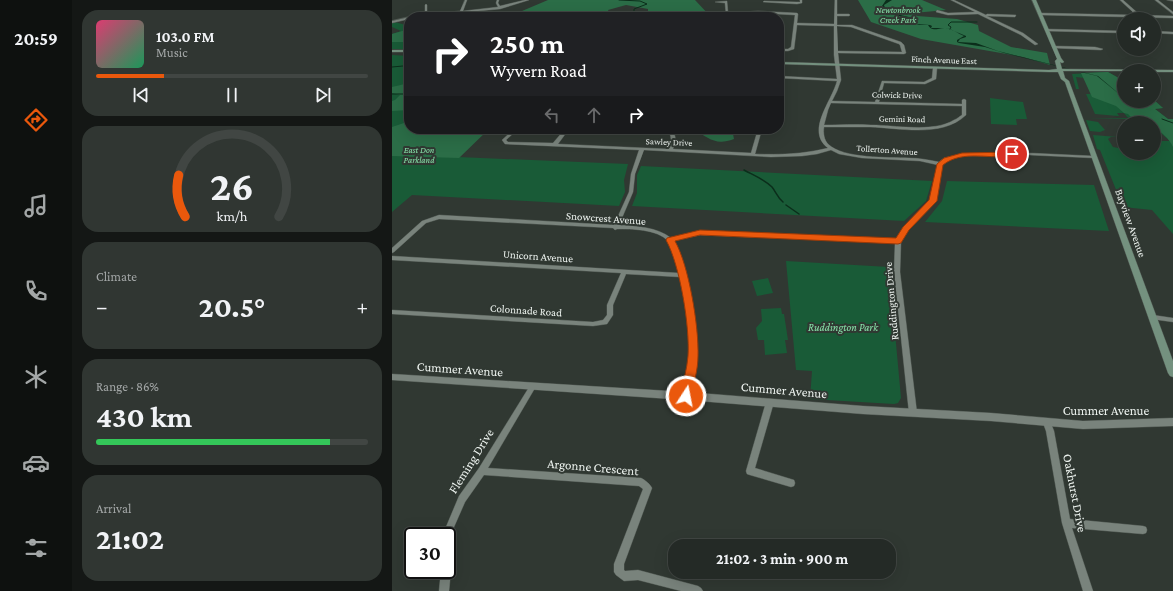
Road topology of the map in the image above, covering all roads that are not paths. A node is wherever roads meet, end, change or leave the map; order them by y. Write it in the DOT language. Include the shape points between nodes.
graph roads {
  1 [pos="466,0"];
  2 [pos="498,0"];
  3 [pos="528,0"];
  4 [pos="801,0"];
  5 [pos="836,0"];
  6 [pos="952,0"];
  7 [pos="1034,0"];
  8 [pos="1121,0"];
  9 [pos="1156,0"];
  10 [pos="1168,0"];
  11 [pos="1173,0"];
  12 [pos="764,1"];
  13 [pos="716,2"];
  14 [pos="426,5"];
  15 [pos="500,8"];
  16 [pos="937,11"];
  17 [pos="426,12"];
  18 [pos="461,12"];
  19 [pos="727,12"];
  20 [pos="761,12"];
  21 [pos="1134,12"];
  22 [pos="784,13"];
  23 [pos="1173,13"];
  24 [pos="981,14"];
  25 [pos="1040,14"];
  26 [pos="836,15"];
  27 [pos="849,15"];
  28 [pos="1015,16"];
  29 [pos="1117,16"];
  30 [pos="1161,18"];
  31 [pos="1173,18"];
  32 [pos="404,19"];
  33 [pos="392,22"];
  34 [pos="797,24"];
  35 [pos="837,26"];
  36 [pos="1046,30"];
  37 [pos="1117,32"];
  38 [pos="1161,32"];
  39 [pos="1173,33"];
  40 [pos="1036,44"];
  41 [pos="1054,47"];
  42 [pos="1101,49"];
  43 [pos="784,50"];
  44 [pos="392,51"];
  45 [pos="404,51"];
  46 [pos="836,52"];
  47 [pos="1059,60"];
  48 [pos="784,63"];
  49 [pos="837,65"];
  50 [pos="935,68"];
  51 [pos="1060,70"];
  52 [pos="1066,70"];
  53 [pos="1172,72"];
  54 [pos="784,77"];
  55 [pos="839,80"];
  56 [pos="1067,81"];
  57 [pos="831,102"];
  58 [pos="877,102"];
  59 [pos="964,102"];
  60 [pos="822,126"];
  61 [pos="511,134"];
  62 [pos="563,134"];
  63 [pos="673,134"];
  64 [pos="759,134"];
  65 [pos="556,144"];
  66 [pos="642,149"];
  67 [pos="831,149"];
  68 [pos="670,150"];
  69 [pos="753,154"];
  70 [pos="1094,157"];
  71 [pos="940,164"];
  72 [pos="615,228"];
  73 [pos="670,240"];
  74 [pos="898,241"];
  75 [pos="392,251"];
  76 [pos="392,258"];
  77 [pos="624,272"];
  78 [pos="683,275"];
  79 [pos="392,312"];
  80 [pos="1153,317"];
  81 [pos="1173,320"];
  82 [pos="1173,373"];
  83 [pos="392,378"];
  84 [pos="533,386"];
  85 [pos="686,396"];
  86 [pos="770,402"];
  87 [pos="913,413"];
  88 [pos="1173,422"];
  89 [pos="1047,423"];
  90 [pos="482,471"];
  91 [pos="791,483"];
  92 [pos="1066,523"];
  93 [pos="450,527"];
  94 [pos="1143,530"];
  95 [pos="445,579"];
  96 [pos="444,591"];
  97 [pos="698,591"];
  98 [pos="1088,591"];
  1 -- 18 [label="street"];
  2 -- 15 [label="street"];
  3 -- 15 [label="street"];
  4 -- 12 [label="street" via="796,3"];
  5 -- 26 [label="street"];
  6 -- 24 [label="street"];
  7 -- 25 [label="main road, Bayview Avenue"];
  8 -- 21 [label="street"];
  9 -- 23 [label="street"];
  10 -- 11 [label="street"];
  12 -- 20 [label="street"];
  13 -- 19 [label="street" via="726,2"];
  14 -- 17 [label="street"];
  15 -- 18 [label="street"];
  16 -- 24 [label="street" via="948,14"];
  22 -- 34 [label="street" via="797,14"];
  24 -- 28 [label="street"];
  24 -- 40 [label="street" via="1022,34"];
  25 -- 29 [label="street"];
  25 -- 36 [label="main road, Bayview Avenue"];
  26 -- 27 [label="street"];
  26 -- 35 [label="street"];
  30 -- 31 [label="street"];
  32 -- 33 [label="street"];
  34 -- 35 [label="street"];
  34 -- 43 [label="street" via="793,48"];
  35 -- 46 [label="street"];
  35 -- 46 [label="street" via="852,26 895,41 902,45 904,53"];
  36 -- 37 [label="street"];
  36 -- 41 [label="main road, Bayview Avenue"];
  38 -- 39 [label="street"];
  41 -- 42 [label="street"];
  41 -- 47 [label="main road, Bayview Avenue"];
  44 -- 45 [label="main road"];
  46 -- 49 [label="street"];
  47 -- 51 [label="main road, Bayview Avenue" via="1056,61"];
  47 -- 52 [label="main road, Bayview Avenue"];
  48 -- 49 [label="main road, Finch Avenue East"];
  49 -- 50 [label="main road, Finch Avenue East"];
  49 -- 55 [label="street"];
  50 -- 51 [label="main road, Finch Avenue East"];
  50 -- 58 [label="street" via="935,77 932,81 883,82"];
  51 -- 52 [label="main road, Finch Avenue East"];
  51 -- 56 [label="main road, Bayview Avenue" via="1063,79"];
  52 -- 53 [label="main road, Finch Avenue East"];
  52 -- 56 [label="main road, Bayview Avenue" via="1070,80"];
  54 -- 55 [label="street"];
  55 -- 57 [label="street"];
  56 -- 70 [label="main road, Bayview Avenue"];
  57 -- 58 [label="street, Colwick Drive"];
  57 -- 60 [label="street"];
  58 -- 59 [label="street, Colwick Drive"];
  59 -- 60 [label="street, Gemini Road" via="964,115 960,120 939,127"];
  60 -- 67 [label="street" via="820,134 825,145"];
  61 -- 65 [label="street, Sawley Drive" via="504,140 506,143"];
  62 -- 65 [label="street"];
  63 -- 68 [label="street" via="675,139"];
  64 -- 69 [label="street"];
  65 -- 66 [label="street, Sawley Drive"];
  66 -- 68 [label="street, Sawley Drive"];
  66 -- 72 [label="street" via="633,174 631,192"];
  67 -- 69 [label="street, Sawley Drive" via="800,156"];
  67 -- 71 [label="street, Tollerton Avenue" via="863,158 917,159"];
  68 -- 69 [label="street, Sawley Drive"];
  70 -- 71 [label="street" via="1029,154 962,155 946,159"];
  70 -- 80 [label="main road, Bayview Avenue"];
  71 -- 74 [label="street" via="933,201 906,228"];
  72 -- 73 [label="street, Snowcrest Avenue" via="638,228"];
  72 -- 75 [label="street, Snowcrest Avenue" via="439,216 424,222"];
  73 -- 74 [label="street" via="700,233"];
  73 -- 78 [label="street"];
  74 -- 87 [label="street, Ruddington Drive" via="897,272"];
  76 -- 77 [label="street, Unicorn Avenue"];
  77 -- 78 [label="street, Unicorn Avenue"];
  77 -- 79 [label="street, Colonnade Road" via="605,322 593,324"];
  78 -- 85 [label="street" via="693,334 693,358"];
  80 -- 81 [label="street"];
  80 -- 82 [label="main road, Bayview Avenue"];
  83 -- 84 [label="street, Cummer Avenue"];
  84 -- 85 [label="street, Cummer Avenue"];
  84 -- 90 [label="street, Fleming Drive"];
  85 -- 86 [label="street, Cummer Avenue"];
  86 -- 87 [label="street, Cummer Avenue"];
  86 -- 91 [label="street" via="750,471"];
  87 -- 89 [label="street, Cummer Avenue"];
  88 -- 89 [label="street, Cummer Avenue" via="1090,425"];
  89 -- 92 [label="street, Oakhurst Drive"];
  90 -- 93 [label="street, Fleming Drive" via="462,499"];
  90 -- 97 [label="street, Argonne Crescent" via="641,482 648,488 619,564 619,572 624,576 638,574"];
  92 -- 94 [label="street"];
  92 -- 98 [label="street, Oakhurst Drive"];
  95 -- 96 [label="street"];
}
